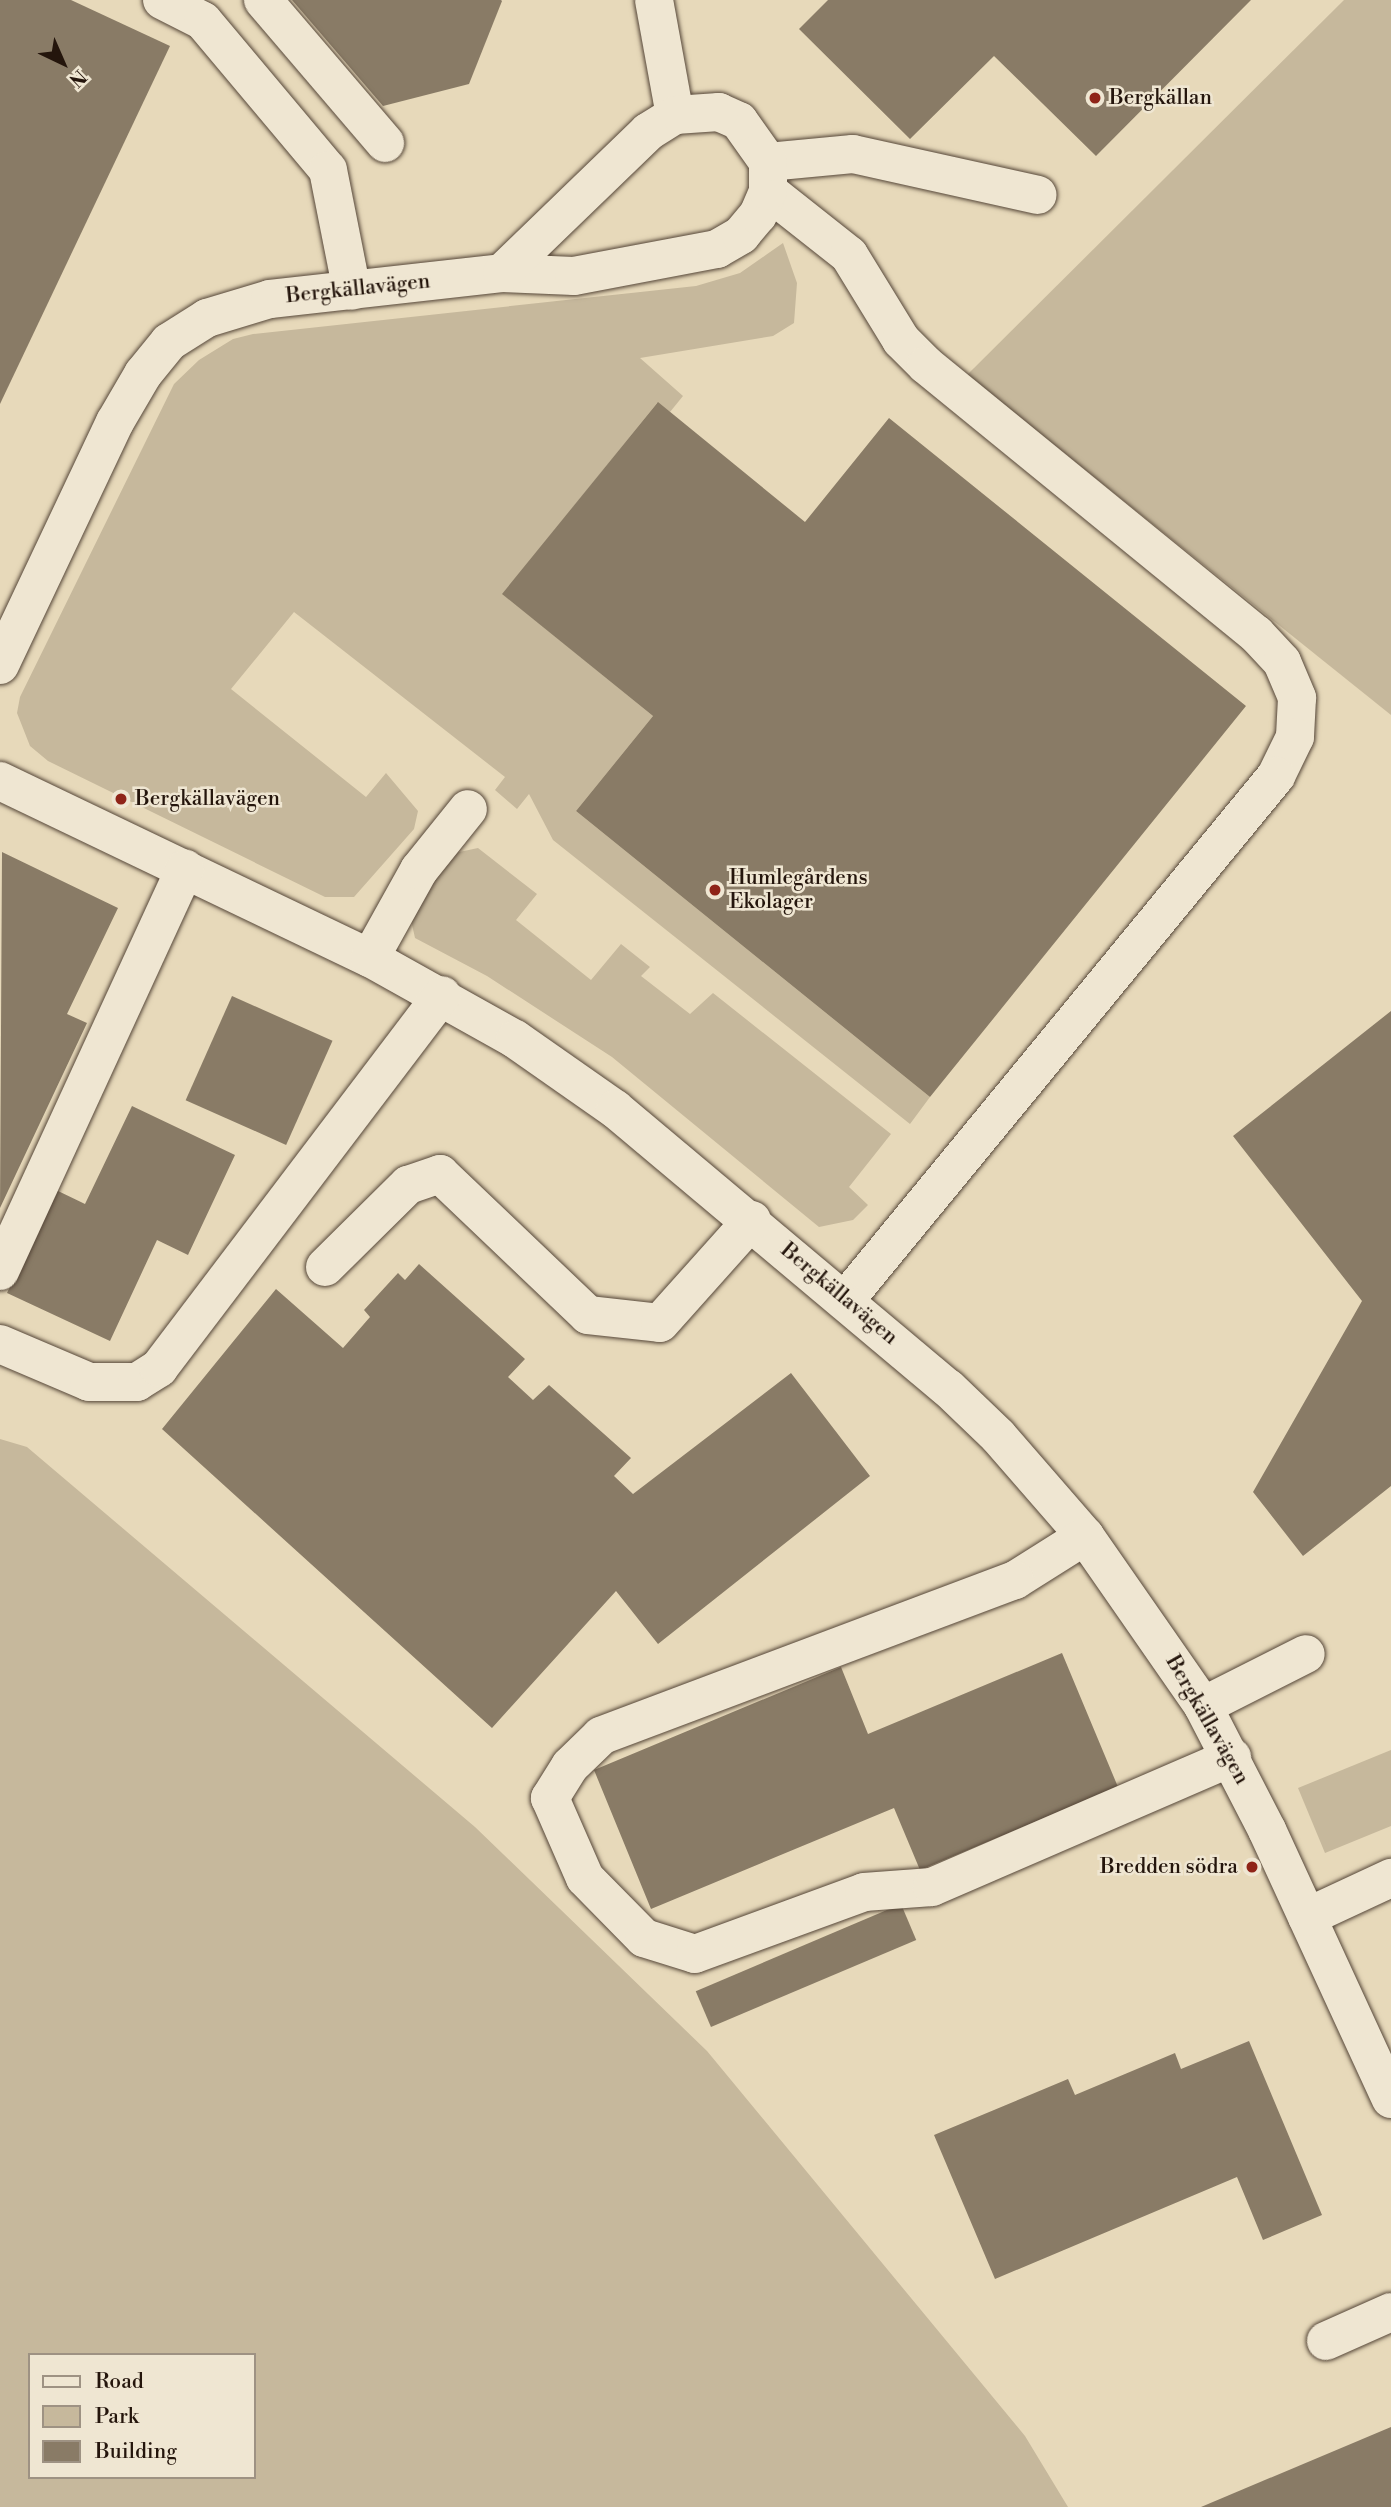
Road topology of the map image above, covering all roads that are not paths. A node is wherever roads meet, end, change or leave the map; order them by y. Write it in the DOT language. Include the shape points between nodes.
graph roads {
  1 [pos="162,0"];
  2 [pos="264,0"];
  3 [pos="654,0"];
  4 [pos="675,115"];
  5 [pos="385,143"];
  6 [pos="768,176"];
  7 [pos="1038,195"];
  8 [pos="502,272"];
  9 [pos="352,291"];
  10 [pos="9,622"];
  11 [pos="0,665"];
  12 [pos="0,782"];
  13 [pos="468,809"];
  14 [pos="185,867"];
  15 [pos="370,958"];
  16 [pos="442,995"];
  17 [pos="752,1220"];
  18 [pos="326,1267"];
  19 [pos="0,1271"];
  20 [pos="847,1298"];
  21 [pos="0,1344"];
  22 [pos="1085,1536"];
  23 [pos="1306,1654"];
  24 [pos="1203,1706"];
  25 [pos="1232,1757"];
  26 [pos="1391,1878"];
  27 [pos="1307,1917"];
  28 [pos="1391,2099"];
  29 [pos="1391,2312"];
  30 [pos="1326,2341"];
  1 -- 9 [label="street" via="203,21 328,170"];
  2 -- 5 [label="street"];
  3 -- 4 [label="street"];
  4 -- 6 [label="street" via="719,112 739,121"];
  4 -- 8 [label="street" via="648,132"];
  6 -- 7 [label="street" via="853,154"];
  6 -- 8 [label="street, Bergkällavägen" via="741,235 718,249 574,276"];
  6 -- 20 [label="street" via="849,256 901,340 926,365 1256,634 1282,662 1297,698 1294,737 1276,776"];
  8 -- 9 [label="street, Bergkällavägen"];
  9 -- 10 [label="street, Bergkällavägen" via="270,299 207,318 169,342 143,374"];
  10 -- 11 [label="street, Bergkällavägen"];
  12 -- 14 [label="street, Bergkällavägen"];
  13 -- 15 [label="street" via="419,870"];
  14 -- 15 [label="street, Bergkällavägen"];
  14 -- 19 [label="street"];
  15 -- 16 [label="street, Bergkällavägen"];
  16 -- 17 [label="street, Bergkällavägen" via="567,1073"];
  16 -- 21 [label="street" via="159,1368 137,1382 89,1382"];
  17 -- 18 [label="street" via="660,1323 588,1315 440,1174 408,1185"];
  17 -- 20 [label="street, Bergkällavägen"];
  20 -- 22 [label="street, Bergkällavägen" via="998,1436"];
  22 -- 24 [label="street, Bergkällavägen"];
  22 -- 25 [label="street" via="1015,1580 601,1736 570,1766 550,1798 585,1878 644,1938 695,1954 864,1892 932,1888"];
  23 -- 24 [label="street"];
  24 -- 25 [label="street, Bergkällavägen"];
  25 -- 27 [label="street, Bergkällavägen"];
  26 -- 27 [label="street"];
  27 -- 28 [label="street, Bergkällavägen"];
  29 -- 30 [label="street"];
}
